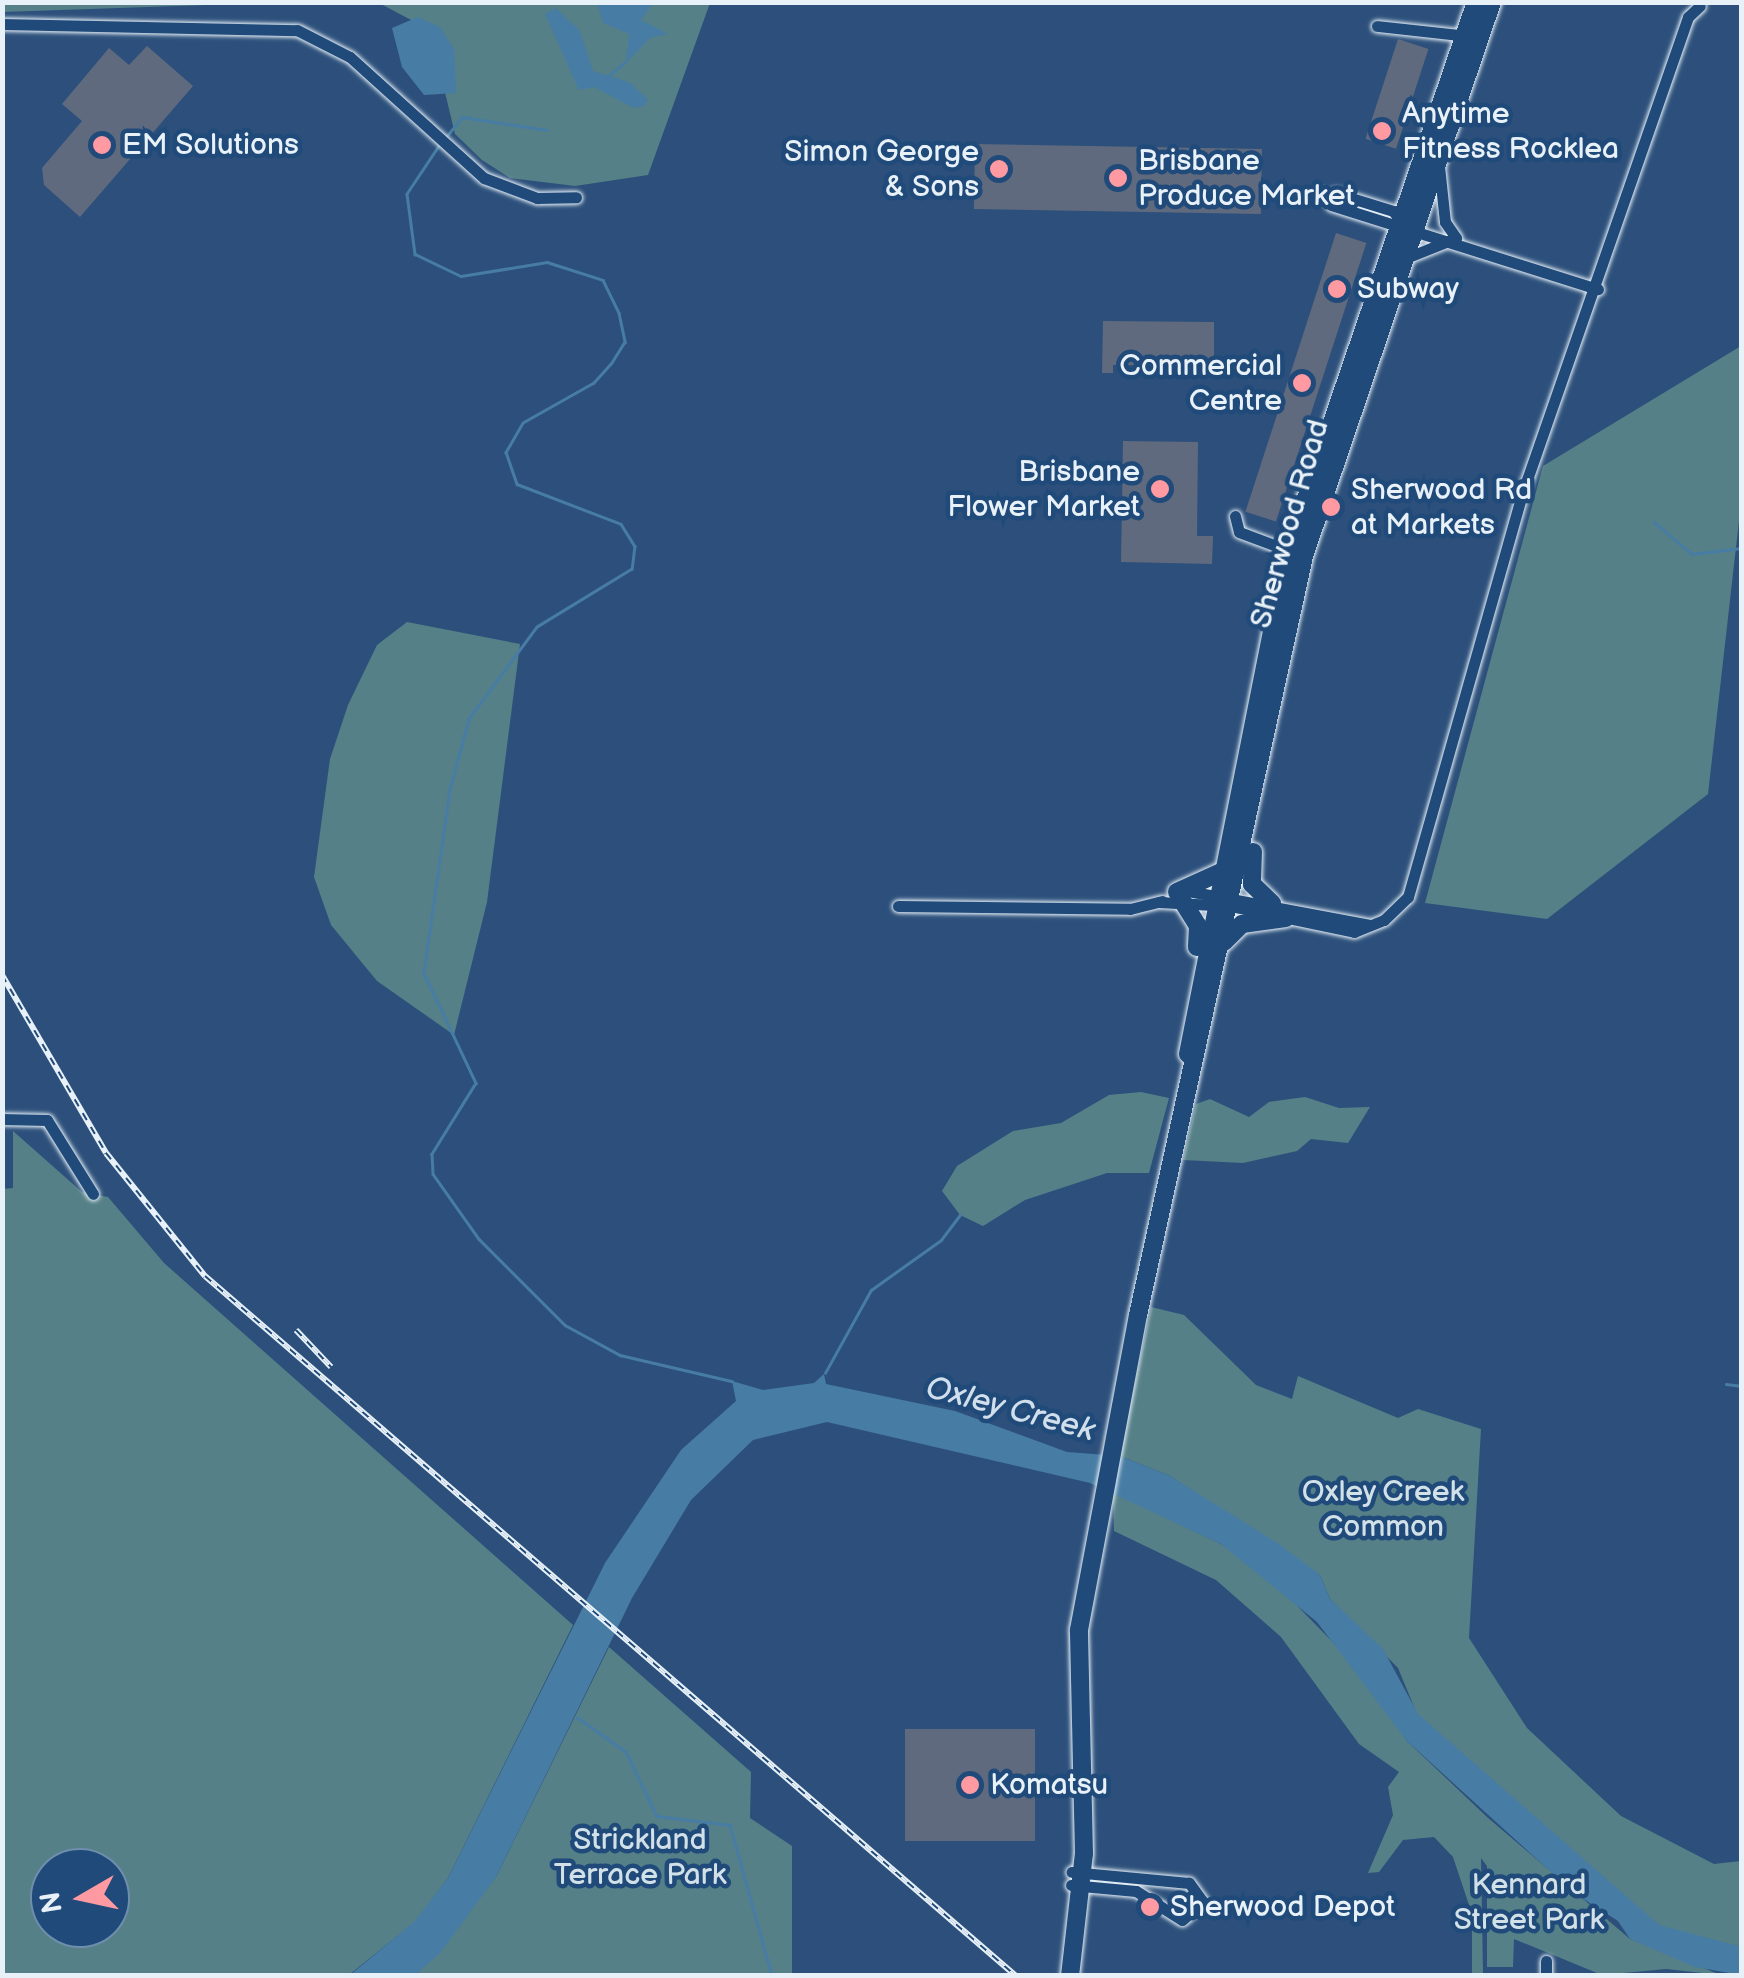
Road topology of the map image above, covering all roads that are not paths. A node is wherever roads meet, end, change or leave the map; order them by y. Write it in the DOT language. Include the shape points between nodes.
graph roads {
  1 [pos="1476,2"];
  2 [pos="1492,2"];
  3 [pos="1700,6"];
  4 [pos="2,24"];
  5 [pos="1378,26"];
  6 [pos="1463,34"];
  7 [pos="1438,162"];
  8 [pos="576,197"];
  9 [pos="1332,199"];
  10 [pos="1409,224"];
  11 [pos="1456,238"];
  12 [pos="1404,260"];
  13 [pos="1598,289"];
  14 [pos="1234,516"];
  15 [pos="1296,553"];
  16 [pos="1252,806"];
  17 [pos="1222,872"];
  18 [pos="1180,897"];
  19 [pos="1224,900"];
  20 [pos="1272,903"];
  21 [pos="898,906"];
  22 [pos="1286,918"];
  23 [pos="1370,925"];
  24 [pos="1224,942"];
  25 [pos="1202,968"];
  26 [pos="1189,1075"];
  27 [pos="2,1119"];
  28 [pos="93,1194"];
  29 [pos="1077,1879"];
  30 [pos="1546,1962"];
  31 [pos="1062,1976"];
  32 [pos="1070,1976"];
  33 [pos="1546,1976"];
  1 -- 6 [label="main road, Sherwood Road"];
  2 -- 6 [label="main road, Sherwood Road"];
  3 -- 13 [label="street" via="1688,17"];
  4 -- 8 [label="street" via="297,30 350,57 434,135 508,190"];
  5 -- 6 [label="street"];
  6 -- 7 [label="main road, Sherwood Road"];
  6 -- 10 [label="main road, Sherwood Road"];
  7 -- 10 [label="main road, Sherwood Road"];
  7 -- 11 [label="street" via="1445,222"];
  9 -- 10 [label="street" via="1389,225"];
  10 -- 11 [label="street"];
  10 -- 12 [label="main road, Sherwood Road"];
  10 -- 15 [label="main road, Sherwood Road"];
  11 -- 12 [label="street"];
  11 -- 13 [label="street"];
  12 -- 15 [label="main road, Sherwood Road"];
  13 -- 23 [label="street" via="1522,494 1415,880 1400,908"];
  14 -- 15 [label="street" via="1239,532"];
  15 -- 16 [label="main road, Sherwood Road"];
  15 -- 17 [label="main road, Sherwood Road"];
  16 -- 19 [label="main road, Sherwood Road"];
  16 -- 20 [label="main road" via="1260,814 1252,884"];
  17 -- 18 [label="main road"];
  17 -- 19 [label="main road, Sherwood Road"];
  18 -- 19 [label="street"];
  18 -- 21 [label="street" via="1102,910"];
  18 -- 25 [label="main road" via="1198,926"];
  19 -- 20 [label="street"];
  19 -- 22 [label="street"];
  19 -- 24 [label="main road, Sherwood Road"];
  19 -- 25 [label="main road, Sherwood Road"];
  20 -- 23 [label="street"];
  22 -- 23 [label="street" via="1354,932"];
  22 -- 24 [label="main road" via="1242,924"];
  24 -- 26 [label="main road, Sherwood Road"];
  25 -- 26 [label="main road, Sherwood Road"];
  26 -- 29 [label="main road, Sherwood Road" via="1079,1630"];
  27 -- 28 [label="street" via="47,1120"];
  29 -- 29 [label="street" via="1188,1883 1203,1902 1182,1920 1150,1896"];
  29 -- 31 [label="main road, Sherwood Road"];
  29 -- 32 [label="main road, Sherwood Road"];
  30 -- 33 [label="street"];
}
